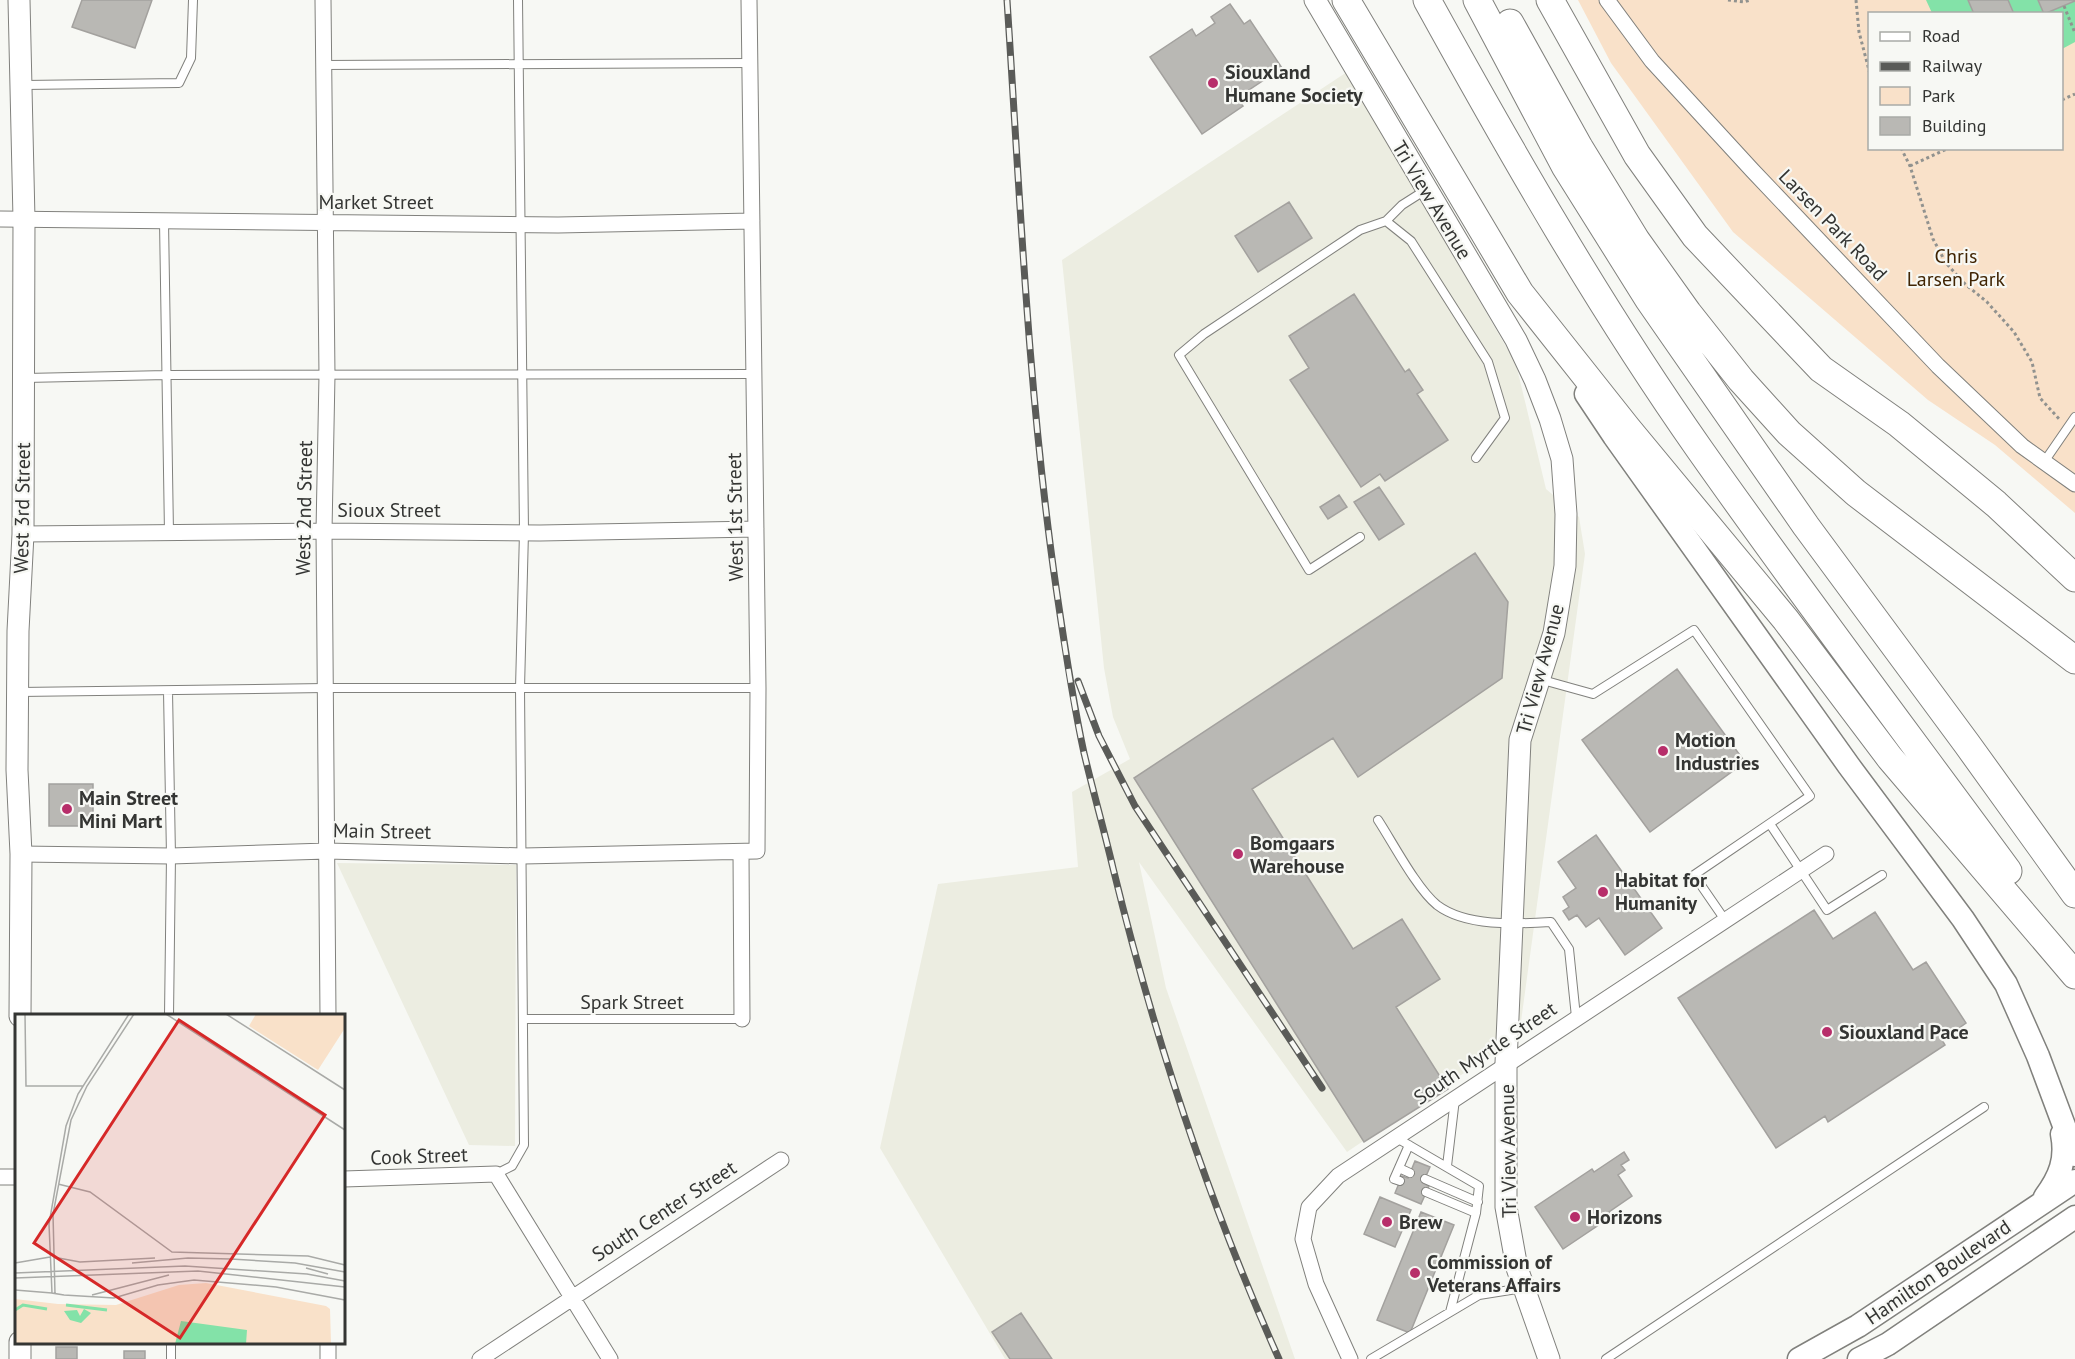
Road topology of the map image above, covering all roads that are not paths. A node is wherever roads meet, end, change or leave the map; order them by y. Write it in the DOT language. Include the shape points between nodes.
graph roads {
  1 [pos="19,0"];
  2 [pos="193,0"];
  3 [pos="323,0"];
  4 [pos="518,0"];
  5 [pos="749,0"];
  6 [pos="1315,0"];
  7 [pos="1427,0"];
  8 [pos="1477,0"];
  9 [pos="1495,0"];
  10 [pos="1550,0"];
  11 [pos="1607,0"];
  12 [pos="1346,1"];
  13 [pos="519,63"];
  14 [pos="750,63"];
  15 [pos="323,65"];
  16 [pos="22,85"];
  17 [pos="1426,190"];
  18 [pos="0,219"];
  19 [pos="24,219"];
  20 [pos="164,221"];
  21 [pos="752,221"];
  22 [pos="1386,221"];
  23 [pos="325,223"];
  24 [pos="520,224"];
  25 [pos="1520,293"];
  26 [pos="522,373"];
  27 [pos="754,374"];
  28 [pos="167,375"];
  29 [pos="327,375"];
  30 [pos="23,378"];
  31 [pos="2075,417"];
  32 [pos="1476,458"];
  33 [pos="2044,462"];
  34 [pos="2075,484"];
  35 [pos="756,529"];
  36 [pos="324,531"];
  37 [pos="524,532"];
  38 [pos="169,533"];
  39 [pos="22,534"];
  40 [pos="1360,537"];
  41 [pos="2075,578"];
  42 [pos="2075,660"];
  43 [pos="1538,679"];
  44 [pos="520,687"];
  45 [pos="325,688"];
  46 [pos="758,688"];
  47 [pos="168,691"];
  48 [pos="18,692"];
  49 [pos="1378,820"];
  50 [pos="1770,824"];
  51 [pos="327,851"];
  52 [pos="741,852"];
  53 [pos="21,854"];
  54 [pos="1826,854"];
  55 [pos="171,856"];
  56 [pos="523,856"];
  57 [pos="1800,870"];
  58 [pos="1882,875"];
  59 [pos="2075,894"];
  60 [pos="1725,920"];
  61 [pos="1513,925"];
  62 [pos="2075,963"];
  63 [pos="2075,975"];
  64 [pos="20,1014"];
  65 [pos="169,1014"];
  66 [pos="328,1014"];
  67 [pos="1576,1017"];
  68 [pos="523,1019"];
  69 [pos="742,1019"];
  70 [pos="1506,1063"];
  71 [pos="1455,1097"];
  72 [pos="2056,1106"];
  73 [pos="1984,1107"];
  74 [pos="1395,1137"];
  75 [pos="1409,1145"];
  76 [pos="2075,1155"];
  77 [pos="781,1160"];
  78 [pos="1447,1166"];
  79 [pos="1399,1168"];
  80 [pos="1410,1173"];
  81 [pos="496,1174"];
  82 [pos="345,1179"];
  83 [pos="1425,1179"];
  84 [pos="1400,1181"];
  85 [pos="2075,1181"];
  86 [pos="1426,1192"];
  87 [pos="1478,1202"];
  88 [pos="2038,1205"];
  89 [pos="1476,1213"];
  90 [pos="2075,1217"];
  91 [pos="1523,1288"];
  92 [pos="571,1298"];
  93 [pos="1450,1312"];
  94 [pos="480,1359"];
  95 [pos="610,1359"];
  96 [pos="1350,1359"];
  97 [pos="1371,1359"];
  98 [pos="1549,1359"];
  99 [pos="1606,1359"];
  100 [pos="1799,1359"];
  101 [pos="1859,1359"];
  1 -- 16 [label="street, West 3rd Street"];
  2 -- 16 [label="lane" via="192,58 179,83"];
  3 -- 15 [label="street, West 2nd Street"];
  4 -- 13 [label="lane"];
  5 -- 14 [label="street, West 1st Street"];
  6 -- 17 [label="street, Tri View Avenue"];
  7 -- 62 [label="highway" via="1519,165 1628,343 1700,450"];
  8 -- 59 [label="highway" via="1565,166 1649,300 1806,526"];
  9 -- 42 [label="highway" via="1636,240 1741,381 1789,433 1856,493"];
  10 -- 41 [label="highway" via="1637,155 1695,236 1821,369 1943,460 2031,534"];
  11 -- 33 [label="street, Larsen Park Road" via="1652,61 1752,170 1974,402"];
  12 -- 25 [label="highway"];
  13 -- 14 [label="lane"];
  13 -- 15 [label="lane"];
  13 -- 24 [label="lane"];
  14 -- 21 [label="street, West 1st Street"];
  15 -- 23 [label="street, West 2nd Street"];
  16 -- 19 [label="street, West 3rd Street"];
  17 -- 22 [label="lane"];
  17 -- 43 [label="street, Tri View Avenue" via="1516,340 1547,409 1562,459 1565,566 1554,633"];
  18 -- 19 [label="street, Market Street"];
  19 -- 20 [label="street, Market Street"];
  19 -- 30 [label="street, West 3rd Street"];
  20 -- 23 [label="street, Market Street"];
  20 -- 28 [label="lane"];
  21 -- 24 [label="street, Market Street"];
  21 -- 27 [label="street, West 1st Street"];
  22 -- 32 [label="lane" via="1411,240 1488,362 1505,418"];
  22 -- 40 [label="lane" via="1360,230 1204,334 1179,355 1309,570"];
  23 -- 24 [label="street, Market Street"];
  23 -- 29 [label="street, West 2nd Street"];
  24 -- 26 [label="lane"];
  25 -- 63 [label="highway" via="1786,620 1890,758"];
  25 -- 72 [label="main road" via="1614,436 2006,984"];
  26 -- 27 [label="lane"];
  26 -- 29 [label="lane"];
  26 -- 37 [label="lane"];
  27 -- 35 [label="street, West 1st Street"];
  28 -- 29 [label="lane"];
  28 -- 30 [label="lane"];
  28 -- 38 [label="lane"];
  29 -- 36 [label="street, West 2nd Street"];
  30 -- 39 [label="street, West 3rd Street"];
  31 -- 33 [label="lane"];
  33 -- 34 [label="street, Larsen Park Road"];
  35 -- 37 [label="street, Sioux Street"];
  35 -- 46 [label="street, West 1st Street"];
  36 -- 37 [label="street, Sioux Street"];
  36 -- 38 [label="street, Sioux Street"];
  36 -- 45 [label="street, West 2nd Street"];
  37 -- 44 [label="lane"];
  38 -- 39 [label="street, Sioux Street"];
  39 -- 48 [label="street, West 3rd Street"];
  43 -- 50 [label="lane" via="1593,694 1694,630 1810,795"];
  43 -- 61 [label="street, Tri View Avenue" via="1520,740"];
  44 -- 45 [label="lane"];
  44 -- 46 [label="lane"];
  44 -- 56 [label="lane"];
  45 -- 47 [label="lane"];
  45 -- 51 [label="street, West 2nd Street"];
  46 -- 52 [label="street, West 1st Street" via="758,851"];
  47 -- 48 [label="lane"];
  47 -- 55 [label="lane"];
  48 -- 53 [label="street, West 3rd Street" via="16,770"];
  49 -- 61 [label="lane" via="1415,879 1437,905 1463,918"];
  50 -- 57 [label="lane"];
  50 -- 60 [label="lane" via="1694,875"];
  51 -- 55 [label="street, Main Street"];
  51 -- 56 [label="street, Main Street"];
  51 -- 66 [label="street, West 2nd Street"];
  52 -- 56 [label="street, Main Street"];
  52 -- 69 [label="street"];
  53 -- 55 [label="street, Main Street"];
  53 -- 64 [label="street, West 3rd Street"];
  54 -- 57 [label="street, South Myrtle Street"];
  55 -- 65 [label="lane"];
  56 -- 68 [label="lane"];
  57 -- 58 [label="lane" via="1827,910"];
  57 -- 60 [label="street, South Myrtle Street"];
  60 -- 67 [label="street, South Myrtle Street"];
  61 -- 67 [label="lane" via="1551,922 1569,949"];
  61 -- 70 [label="street, Tri View Avenue"];
  67 -- 70 [label="street, South Myrtle Street"];
  68 -- 69 [label="lane, Spark Street"];
  68 -- 81 [label="lane" via="524,1145 512,1166"];
  70 -- 71 [label="street, South Myrtle Street"];
  70 -- 91 [label="street, Tri View Avenue" via="1506,1207"];
  71 -- 74 [label="street, South Myrtle Street"];
  71 -- 78 [label="lane"];
  72 -- 76 [label="main road"];
  72 -- 88 [label="main road" via="2066,1149 2057,1181"];
  73 -- 99 [label="lane"];
  74 -- 75 [label="lane"];
  74 -- 96 [label="street, South Myrtle Street" via="1338,1176 1309,1207 1303,1239 1316,1284"];
  75 -- 78 [label="lane"];
  75 -- 79 [label="lane"];
  77 -- 92 [label="street, South Center Street"];
  78 -- 87 [label="lane" via="1479,1186"];
  79 -- 80 [label="lane"];
  79 -- 84 [label="lane" via="1394,1179"];
  81 -- 82 [label="street, Cook Street"];
  81 -- 92 [label="street"];
  83 -- 87 [label="lane"];
  85 -- 88 [label="main road, Hamilton Boulevard"];
  86 -- 89 [label="lane"];
  87 -- 89 [label="lane"];
  88 -- 100 [label="main road, Hamilton Boulevard" via="1858,1326"];
  89 -- 93 [label="lane"];
  90 -- 101 [label="main road, Hamilton Boulevard" via="1888,1344"];
  91 -- 93 [label="lane" via="1479,1295"];
  91 -- 98 [label="street, Tri View Avenue"];
  92 -- 94 [label="street, South Center Street"];
  92 -- 95 [label="street"];
  93 -- 97 [label="lane"];
}
